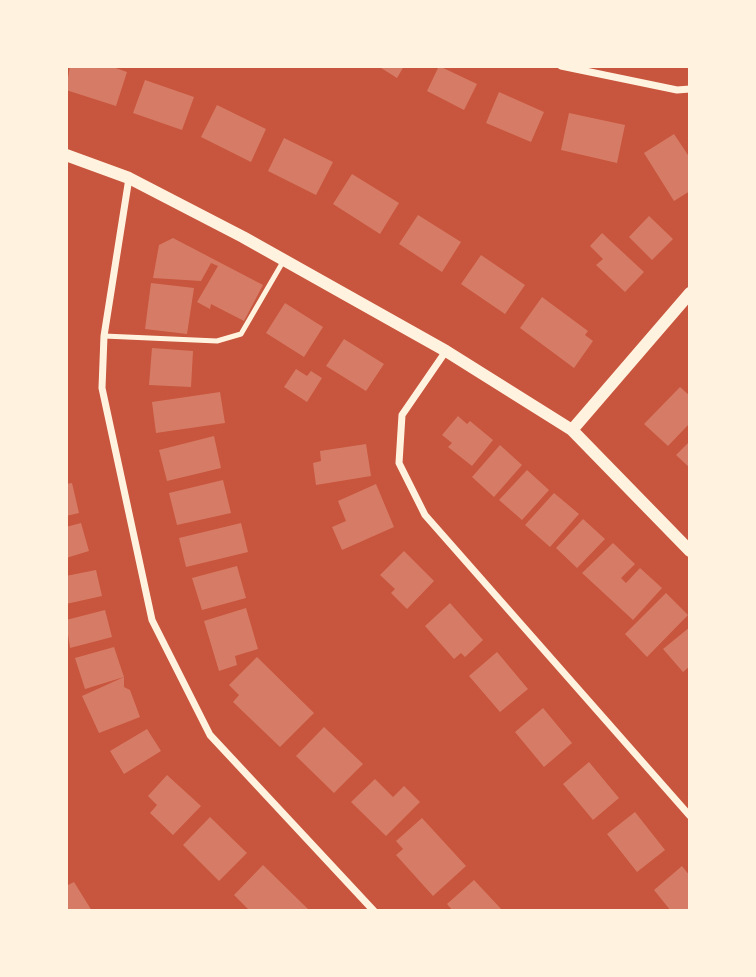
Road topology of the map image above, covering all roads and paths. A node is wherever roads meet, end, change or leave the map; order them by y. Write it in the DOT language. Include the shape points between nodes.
graph roads {
  1 [pos="561,66"];
  2 [pos="690,89"];
  3 [pos="66,155"];
  4 [pos="129,178"];
  5 [pos="284,260"];
  6 [pos="690,293"];
  7 [pos="104,336"];
  8 [pos="446,351"];
  9 [pos="572,430"];
  10 [pos="690,551"];
  11 [pos="690,816"];
  12 [pos="374,911"];
  1 -- 2 [label="street"];
  3 -- 4 [label="street"];
  4 -- 5 [label="street"];
  4 -- 7 [label="street"];
  5 -- 7 [label="lane" via="241,334 217,341"];
  5 -- 8 [label="street"];
  6 -- 9 [label="street"];
  7 -- 12 [label="street" via="102,388 152,620 210,735"];
  8 -- 9 [label="street"];
  8 -- 11 [label="street" via="402,415 399,463 425,515"];
  9 -- 10 [label="street"];
}
